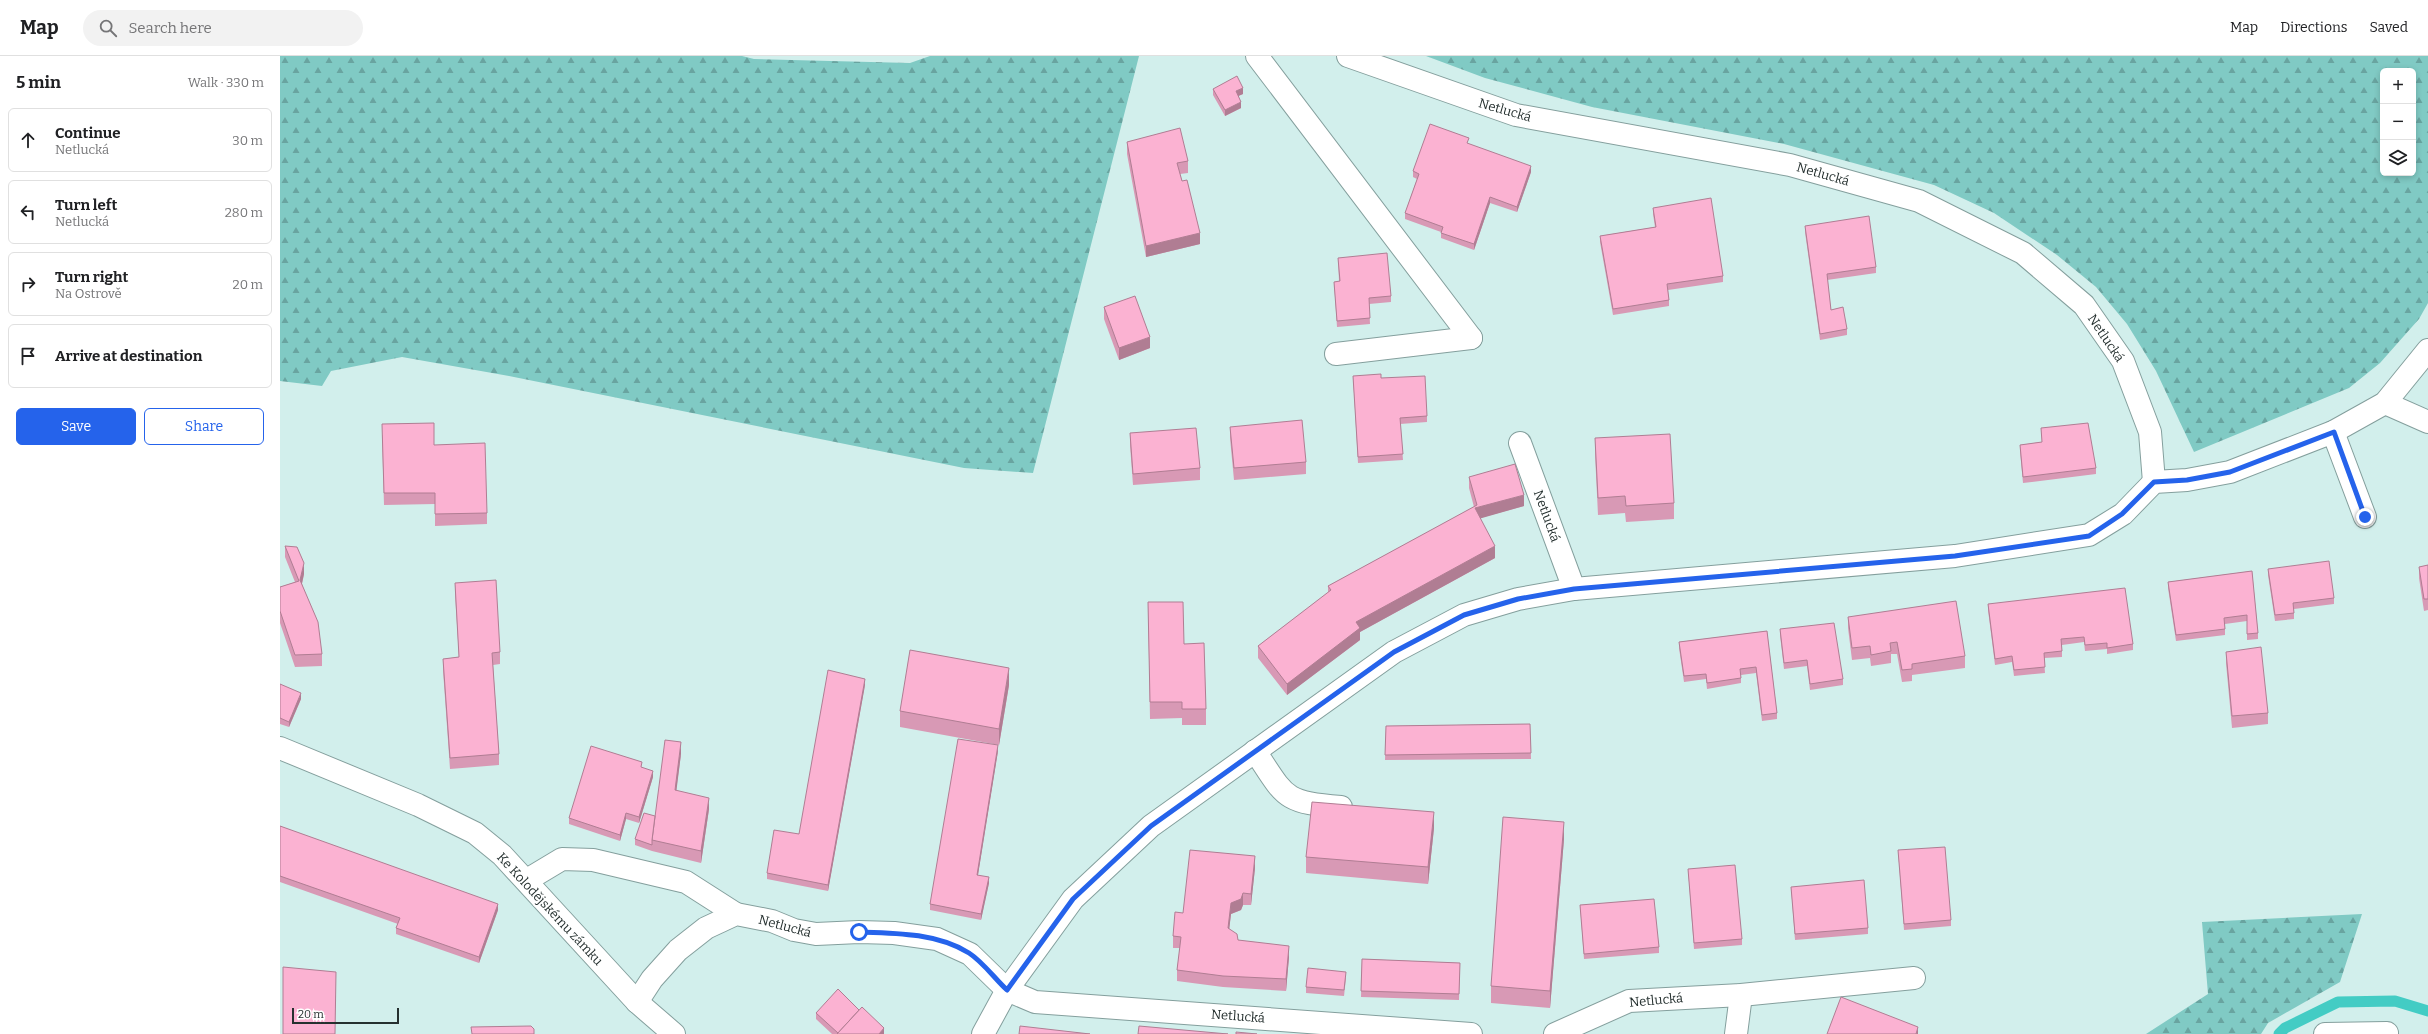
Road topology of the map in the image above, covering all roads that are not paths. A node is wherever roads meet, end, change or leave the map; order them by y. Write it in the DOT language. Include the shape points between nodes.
graph roads {
  1 [pos="1256,56"];
  2 [pos="1348,56"];
  3 [pos="2428,350"];
  4 [pos="1336,354"];
  5 [pos="2385,403"];
  6 [pos="2428,422"];
  7 [pos="2334,432"];
  8 [pos="1520,443"];
  9 [pos="2154,482"];
  10 [pos="2365,517"];
  11 [pos="1574,589"];
  12 [pos="280,748"];
  13 [pos="1255,751"];
  14 [pos="1343,807"];
  15 [pos="527,880"];
  16 [pos="736,914"];
  17 [pos="1914,978"];
  18 [pos="1007,990"];
  19 [pos="1741,995"];
  20 [pos="637,1002"];
  21 [pos="2387,1033"];
  22 [pos="674,1034"];
  23 [pos="983,1034"];
  24 [pos="1471,1034"];
  25 [pos="1555,1034"];
  26 [pos="1736,1034"];
  27 [pos="2325,1034"];
  1 -- 4 [label="street" via="1472,338"];
  2 -- 9 [label="street, Netlucká" via="1516,115 1790,165 1919,201 2023,253 2084,305 2123,361 2150,432"];
  3 -- 5 [label="street"];
  5 -- 6 [label="street"];
  5 -- 7 [label="street"];
  7 -- 9 [label="street" via="2230,472 2187,480"];
  7 -- 10 [label="street"];
  8 -- 11 [label="street, Netlucká"];
  9 -- 11 [label="street" via="2122,514 2089,536 1955,556"];
  11 -- 13 [label="street" via="1518,599 1464,615 1394,652"];
  12 -- 15 [label="street, Ke Kolodějskému zámku" via="438,814 475,833 502,854"];
  13 -- 14 [label="street" via="1282,791 1290,797 1310,804"];
  13 -- 18 [label="street" via="1151,826 1073,899"];
  15 -- 16 [label="street, Netlucká" via="562,859 593,860 686,882"];
  15 -- 20 [label="street, Ke Kolodějskému zámku"];
  16 -- 18 [label="street, Netlucká" via="816,934 887,933 937,939 970,954"];
  16 -- 20 [label="street" via="706,928 678,950"];
  17 -- 19 [label="street, Netlucká"];
  18 -- 23 [label="street"];
  18 -- 24 [label="street, Netlucká" via="1035,1002"];
  19 -- 25 [label="street, Netlucká" via="1629,1001"];
  19 -- 26 [label="street"];
  20 -- 22 [label="street, Ke Kolodějskému zámku"];
  21 -- 27 [label="street"];
}
